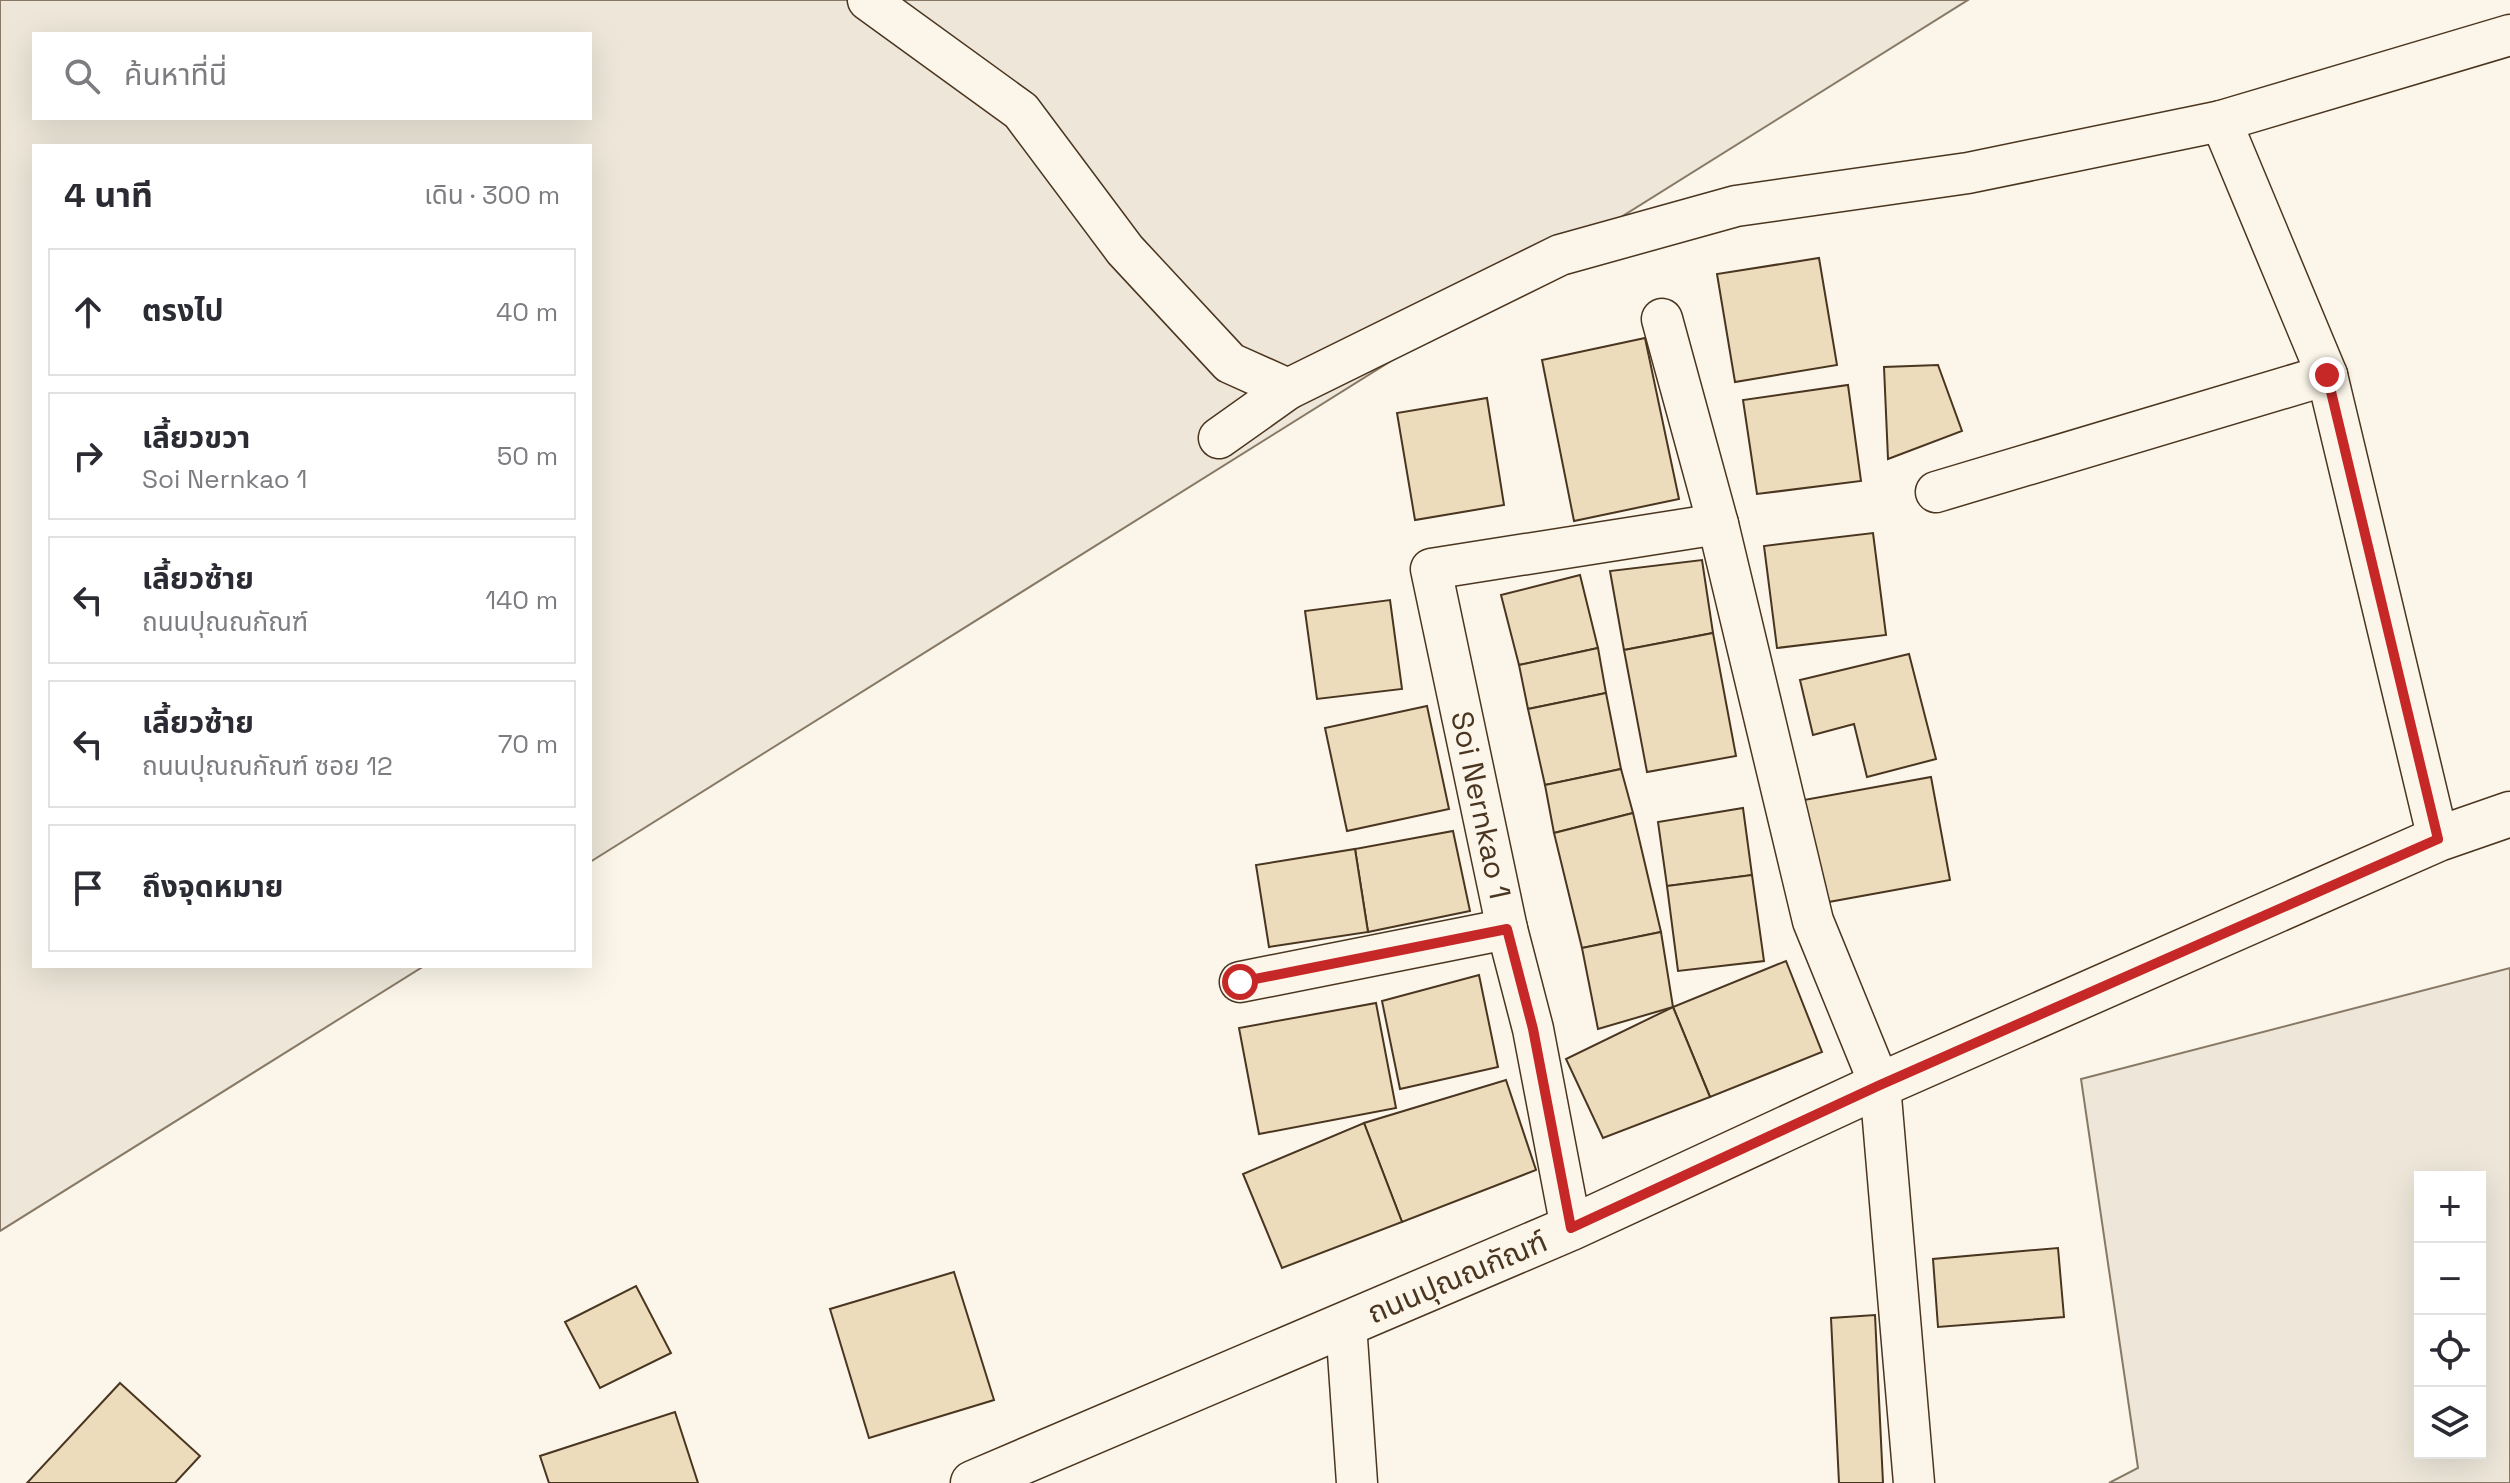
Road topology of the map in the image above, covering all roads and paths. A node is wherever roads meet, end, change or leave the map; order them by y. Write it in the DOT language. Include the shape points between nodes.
graph roads {
  1 [pos="868,0"];
  2 [pos="2510,35"];
  3 [pos="2221,121"];
  4 [pos="1662,319"];
  5 [pos="2327,375"];
  6 [pos="1288,389"];
  7 [pos="1219,438"];
  8 [pos="1936,492"];
  9 [pos="1718,524"];
  10 [pos="2510,814"];
  11 [pos="2438,839"];
  12 [pos="1507,929"];
  13 [pos="1240,982"];
  14 [pos="1880,1085"];
  15 [pos="1571,1228"];
  16 [pos="1346,1324"];
  17 [pos="973,1483"];
  18 [pos="1357,1483"];
  19 [pos="1914,1483"];
  1 -- 6 [label="street" via="1021,111 1125,250 1230,363"];
  2 -- 3 [label="street"];
  3 -- 5 [label="street"];
  3 -- 6 [label="street" via="1968,173 1736,206 1560,255"];
  4 -- 9 [label="street"];
  5 -- 8 [label="street"];
  5 -- 11 [label="street"];
  6 -- 7 [label="street"];
  9 -- 12 [label="street, Soi Nernkao 1" via="1431,569"];
  9 -- 14 [label="street" via="1813,921"];
  10 -- 11 [label="street, ถนนปุณณกัณฑ์"];
  11 -- 14 [label="street, ถนนปุณณกัณฑ์"];
  12 -- 13 [label="street"];
  12 -- 15 [label="street, Soi Nernkao 1" via="1533,1029"];
  14 -- 15 [label="street, ถนนปุณณกัณฑ์"];
  14 -- 19 [label="street"];
  15 -- 16 [label="street, ถนนปุณณกัณฑ์"];
  16 -- 17 [label="street, ถนนปุณณกัณฑ์"];
  16 -- 18 [label="street"];
}
